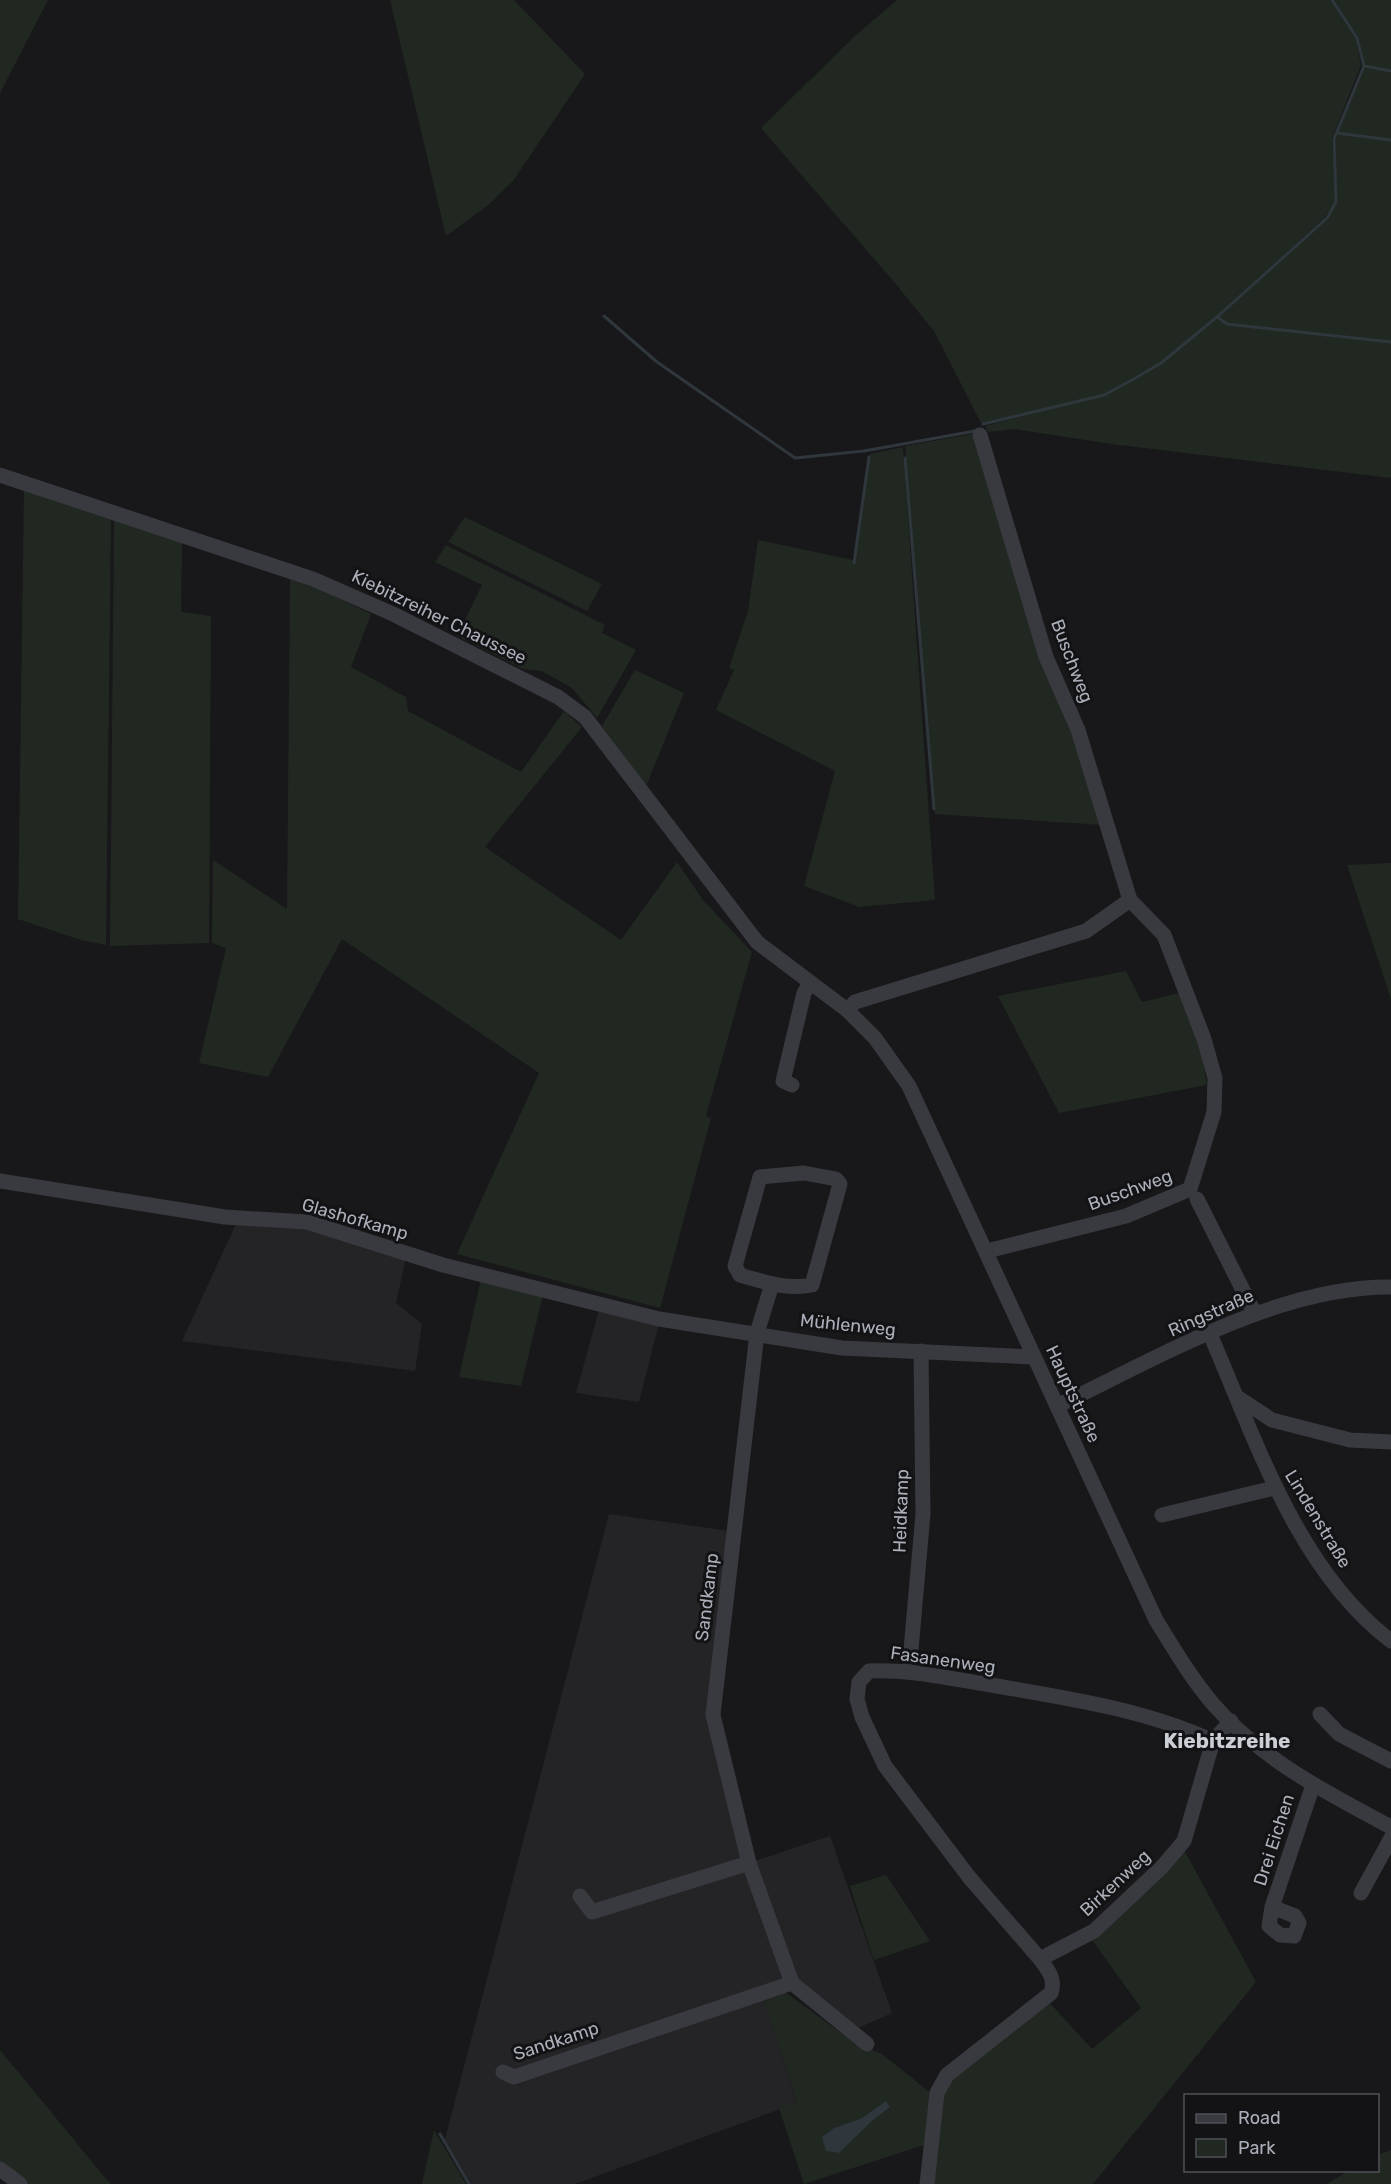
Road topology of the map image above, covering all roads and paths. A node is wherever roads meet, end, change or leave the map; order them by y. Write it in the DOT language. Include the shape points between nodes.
graph roads {
  1 [pos="980,435"];
  2 [pos="0,475"];
  3 [pos="1130,900"];
  4 [pos="757,942"];
  5 [pos="810,983"];
  6 [pos="847,1010"];
  7 [pos="792,1085"];
  8 [pos="0,1181"];
  9 [pos="1197,1199"];
  10 [pos="987,1251"];
  11 [pos="772,1284"];
  12 [pos="1391,1287"];
  13 [pos="1254,1312"];
  14 [pos="659,1319"];
  15 [pos="758,1332"];
  16 [pos="1210,1334"];
  17 [pos="921,1351"];
  18 [pos="1034,1357"];
  19 [pos="1237,1397"];
  20 [pos="1057,1406"];
  21 [pos="1391,1442"];
  22 [pos="1274,1488"];
  23 [pos="1162,1515"];
  24 [pos="1391,1641"];
  25 [pos="909,1672"];
  26 [pos="1320,1714"];
  27 [pos="1232,1721"];
  28 [pos="1213,1741"];
  29 [pos="1391,1761"];
  30 [pos="1312,1785"];
  31 [pos="1391,1827"];
  32 [pos="1391,1838"];
  33 [pos="749,1863"];
  34 [pos="1361,1893"];
  35 [pos="579,1896"];
  36 [pos="1272,1907"];
  37 [pos="1040,1959"];
  38 [pos="792,1983"];
  39 [pos="867,2044"];
  40 [pos="503,2072"];
  41 [pos="0,2169"];
  42 [pos="20,2184"];
  43 [pos="927,2184"];
  1 -- 3 [label="street, Buschweg" via="1046,657 1078,730"];
  2 -- 4 [label="street, Kiebitzreiher Chaussee" via="313,579 393,614 558,697 597,731"];
  3 -- 6 [label="street" via="1086,931 855,1002"];
  3 -- 10 [label="street, Buschweg" via="1164,935 1215,1078 1214,1112 1190,1189 1126,1216"];
  4 -- 5 [label="street, Hauptstraße"];
  5 -- 6 [label="street, Hauptstraße"];
  5 -- 7 [label="street" via="804,993 783,1082"];
  6 -- 10 [label="street, Hauptstraße" via="875,1038 909,1086"];
  8 -- 14 [label="street, Glashofkamp" via="225,1217 307,1222 443,1265"];
  9 -- 13 [label="street"];
  10 -- 18 [label="street, Hauptstraße"];
  11 -- 11 [label="street" via="740,1275 735,1266 760,1177 804,1173 836,1179 840,1184 812,1285"];
  11 -- 15 [label="street, Sandkamp"];
  12 -- 13 [label="street, Ringstraße" via="1312,1297"];
  13 -- 16 [label="street, Ringstraße"];
  14 -- 15 [label="street, Mühlenweg"];
  15 -- 17 [label="street, Mühlenweg" via="842,1348"];
  15 -- 33 [label="street, Sandkamp" via="713,1715"];
  16 -- 19 [label="street, Lindenstraße"];
  16 -- 20 [label="street, Ringstraße"];
  17 -- 18 [label="street, Mühlenweg"];
  17 -- 25 [label="street, Heidkamp" via="923,1514"];
  18 -- 20 [label="street, Hauptstraße"];
  19 -- 21 [label="street" via="1272,1420 1350,1440"];
  19 -- 22 [label="street, Lindenstraße"];
  20 -- 27 [label="street, Hauptstraße" via="1155,1620 1182,1664"];
  22 -- 23 [label="street"];
  22 -- 24 [label="street, Lindenstraße" via="1331,1579 1354,1609"];
  25 -- 28 [label="street, Fasanenweg" via="1089,1702"];
  25 -- 37 [label="street, Fasanenweg" via="869,1671 858,1682 862,1717 885,1766 969,1877"];
  26 -- 29 [label="street" via="1339,1734"];
  27 -- 28 [label="street, Birkenweg"];
  27 -- 30 [label="street, Hauptstraße" via="1272,1758"];
  28 -- 37 [label="street, Birkenweg" via="1184,1841 1162,1867 1094,1930"];
  30 -- 31 [label="street, Hauptstraße"];
  30 -- 36 [label="street, Drei Eichen"];
  32 -- 34 [label="street"];
  33 -- 35 [label="street" via="592,1912"];
  33 -- 38 [label="street, Sandkamp"];
  37 -- 43 [label="street" via="1051,1974 1051,1993 947,2075 937,2093"];
  38 -- 39 [label="street"];
  38 -- 40 [label="street, Sandkamp" via="514,2077"];
  41 -- 42 [label="street"];
}
